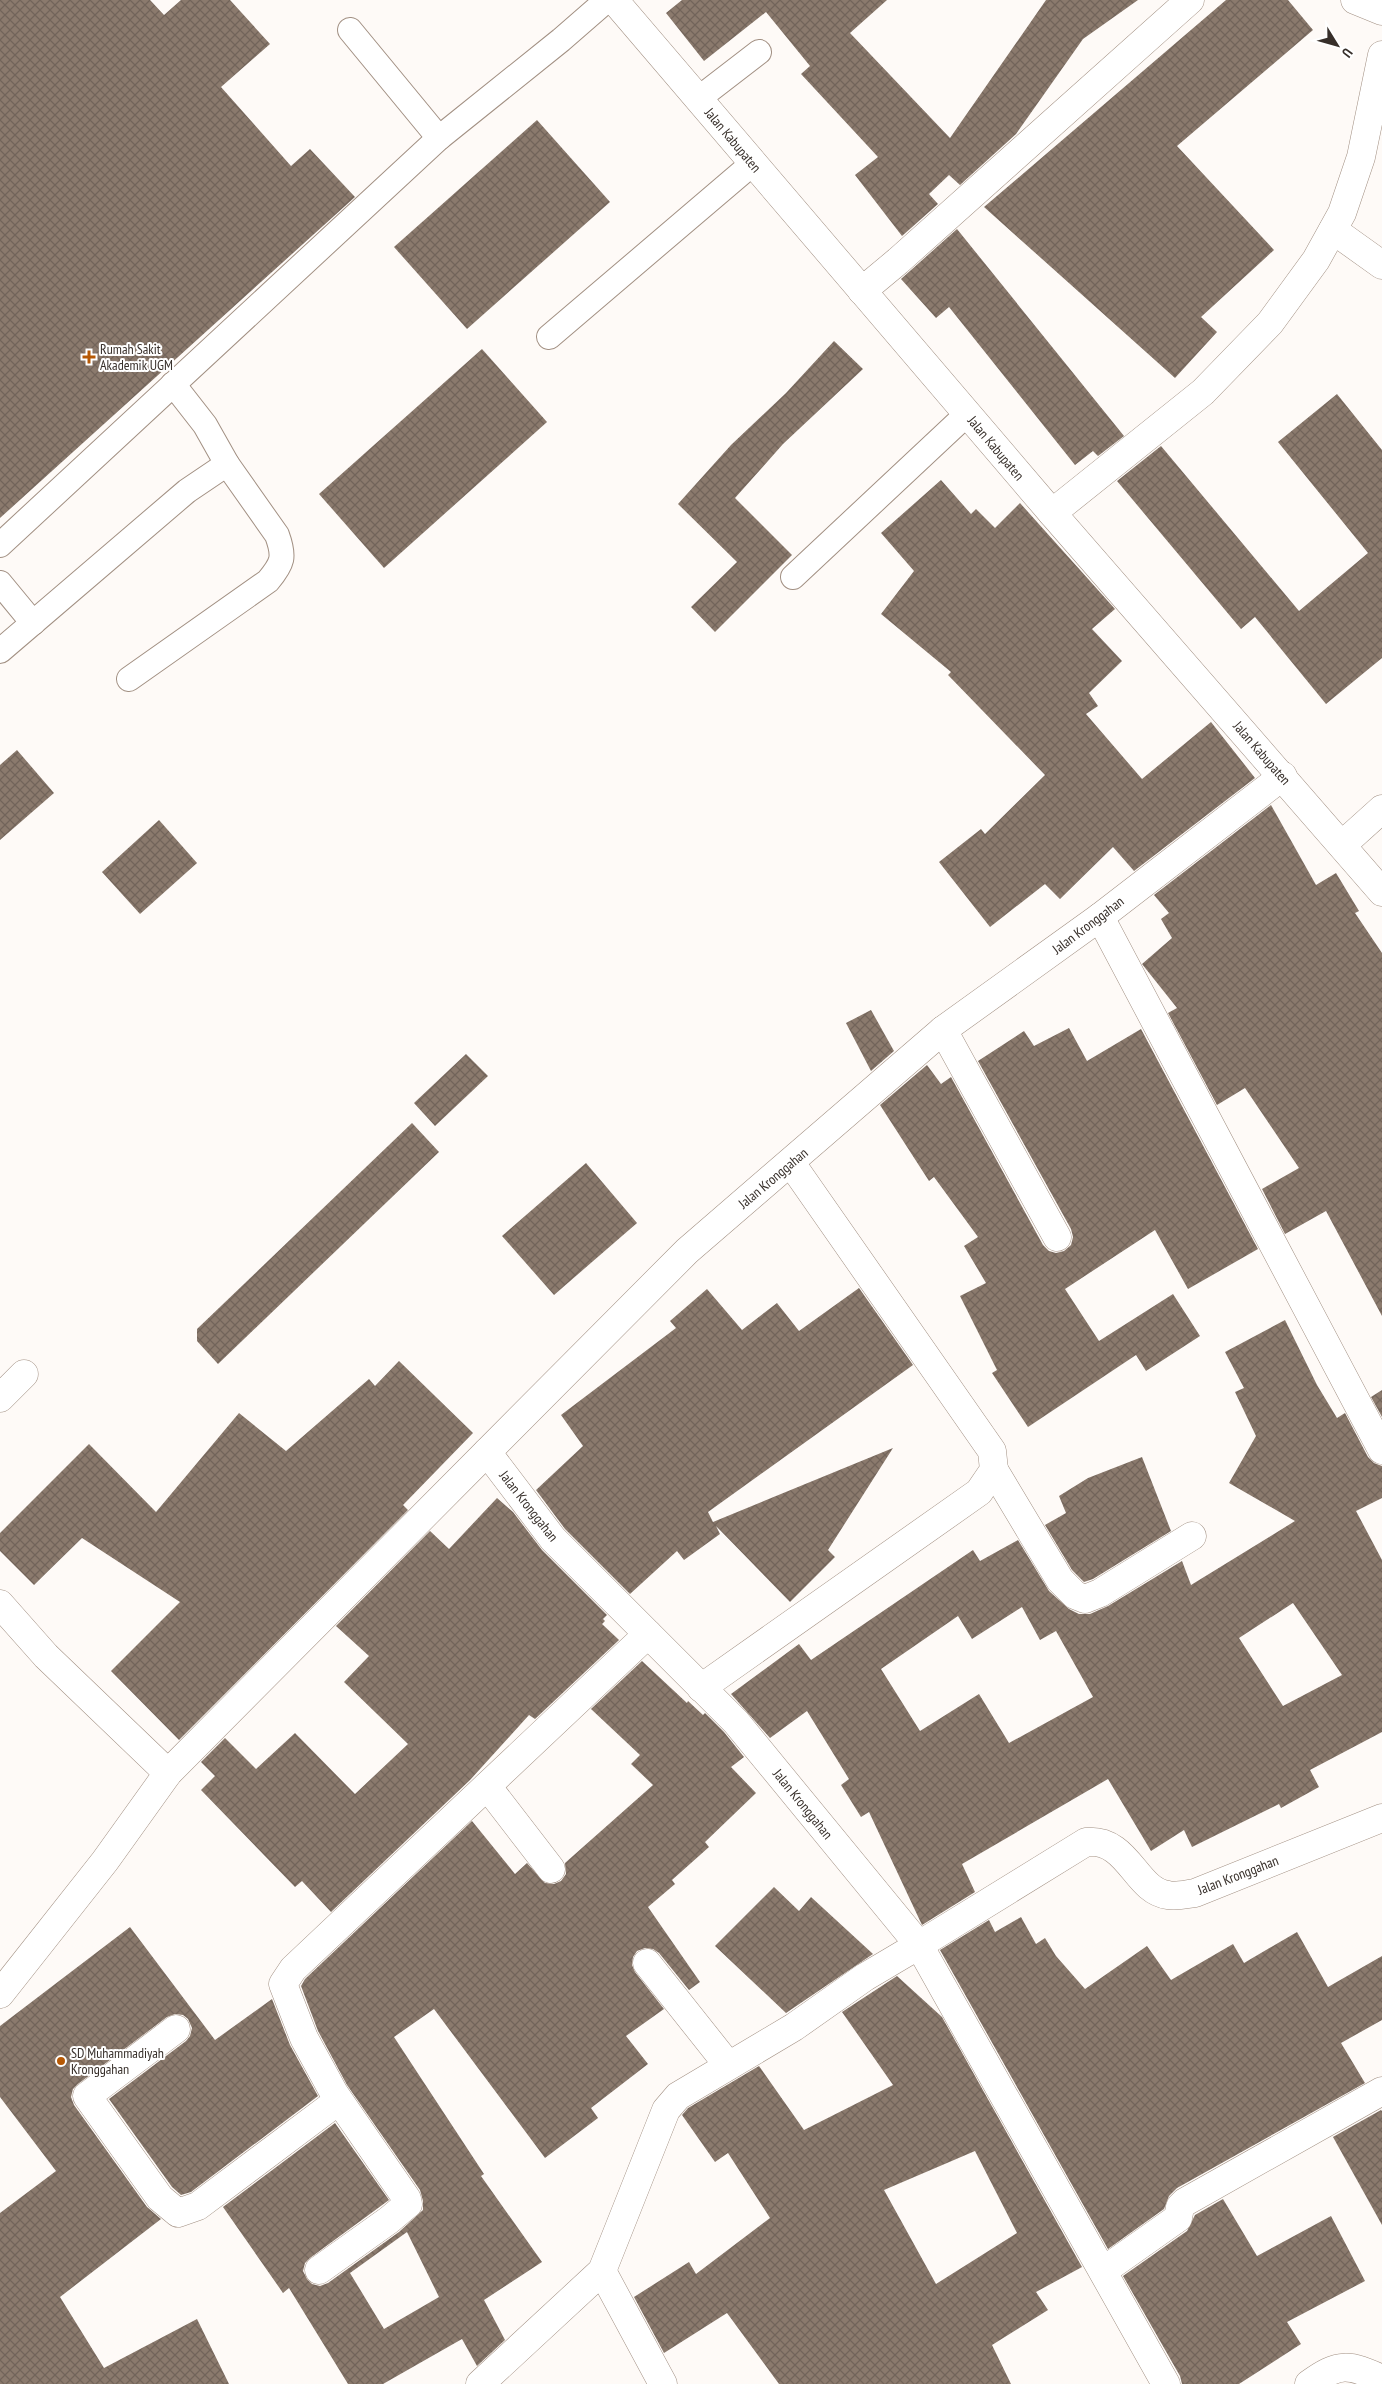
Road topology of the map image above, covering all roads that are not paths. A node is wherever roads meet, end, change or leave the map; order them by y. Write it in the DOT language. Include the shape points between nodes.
graph roads {
  1 [pos="607,0"];
  2 [pos="614,0"];
  3 [pos="1190,0"];
  4 [pos="1355,0"];
  5 [pos="1382,12"];
  6 [pos="350,30"];
  7 [pos="759,52"];
  8 [pos="1382,55"];
  9 [pos="698,99"];
  10 [pos="439,138"];
  11 [pos="752,164"];
  12 [pos="1333,230"];
  13 [pos="1382,265"];
  14 [pos="862,291"];
  15 [pos="549,337"];
  16 [pos="173,384"];
  17 [pos="967,414"];
  18 [pos="227,464"];
  19 [pos="1052,513"];
  20 [pos="0,545"];
  21 [pos="793,577"];
  22 [pos="0,583"];
  23 [pos="33,623"];
  24 [pos="0,652"];
  25 [pos="129,679"];
  26 [pos="1283,776"];
  27 [pos="1382,809"];
  28 [pos="1342,845"];
  29 [pos="1382,892"];
  30 [pos="1100,917"];
  31 [pos="943,1030"];
  32 [pos="791,1163"];
  33 [pos="1057,1237"];
  34 [pos="24,1374"];
  35 [pos="0,1398"];
  36 [pos="1382,1450"];
  37 [pos="487,1452"];
  38 [pos="994,1470"];
  39 [pos="1192,1536"];
  40 [pos="0,1604"];
  41 [pos="648,1634"];
  42 [pos="702,1688"];
  43 [pos="168,1773"];
  44 [pos="487,1786"];
  45 [pos="1382,1818"];
  46 [pos="551,1869"];
  47 [pos="919,1945"];
  48 [pos="647,1963"];
  49 [pos="0,1994"];
  50 [pos="176,2029"];
  51 [pos="728,2065"];
  52 [pos="1382,2091"];
  53 [pos="338,2101"];
  54 [pos="319,2270"];
  55 [pos="602,2271"];
  56 [pos="1103,2272"];
  57 [pos="1382,2379"];
  58 [pos="480,2384"];
  59 [pos="663,2384"];
  60 [pos="1166,2384"];
  61 [pos="1309,2384"];
  1 -- 10 [label="lane"];
  2 -- 9 [label="street, Jalan Kabupaten"];
  3 -- 14 [label="street"];
  4 -- 5 [label="street"];
  6 -- 10 [label="lane"];
  7 -- 9 [label="lane"];
  8 -- 12 [label="street" via="1361,157"];
  9 -- 11 [label="street, Jalan Kabupaten"];
  10 -- 16 [label="lane"];
  11 -- 14 [label="street, Jalan Kabupaten"];
  11 -- 15 [label="lane"];
  12 -- 13 [label="street"];
  12 -- 19 [label="street" via="1316,260 1270,323 1202,392"];
  14 -- 17 [label="street, Jalan Kabupaten"];
  16 -- 18 [label="lane" via="205,426"];
  16 -- 20 [label="lane"];
  17 -- 19 [label="street, Jalan Kabupaten"];
  17 -- 21 [label="lane"];
  18 -- 23 [label="lane" via="187,490"];
  18 -- 25 [label="lane" via="277,535 281,565 268,581"];
  19 -- 26 [label="street, Jalan Kabupaten"];
  22 -- 23 [label="lane"];
  23 -- 24 [label="lane"];
  26 -- 28 [label="street, Jalan Kabupaten"];
  26 -- 30 [label="street, Jalan Kronggahan"];
  27 -- 28 [label="street"];
  28 -- 29 [label="street, Jalan Kabupaten"];
  30 -- 31 [label="street, Jalan Kronggahan"];
  30 -- 36 [label="street"];
  31 -- 32 [label="street, Jalan Kronggahan"];
  31 -- 33 [label="street"];
  32 -- 37 [label="street, Jalan Kronggahan" via="687,1251"];
  32 -- 38 [label="street" via="992,1451"];
  34 -- 35 [label="street"];
  37 -- 41 [label="street, Jalan Kronggahan" via="553,1539"];
  37 -- 43 [label="street"];
  38 -- 39 [label="street" via="1060,1580 1075,1595 1085,1599"];
  38 -- 42 [label="street" via="979,1492"];
  40 -- 43 [label="street" via="46,1656"];
  41 -- 42 [label="street, Jalan Kronggahan"];
  41 -- 44 [label="street"];
  42 -- 47 [label="street, Jalan Kronggahan" via="736,1722"];
  43 -- 49 [label="street" via="105,1861"];
  44 -- 46 [label="street"];
  44 -- 53 [label="street" via="293,1969 283,1984 304,2038"];
  45 -- 47 [label="street, Jalan Kronggahan" via="1195,1893 1167,1896 1152,1888 1112,1846 1098,1841 1086,1842"];
  47 -- 51 [label="street" via="865,1977 794,2027"];
  47 -- 56 [label="street"];
  48 -- 51 [label="street"];
  50 -- 53 [label="street" via="87,2096 160,2198 178,2213 198,2206"];
  51 -- 55 [label="street" via="678,2096 666,2110"];
  52 -- 56 [label="street" via="1185,2202 1180,2207 1178,2218"];
  53 -- 54 [label="street" via="408,2204"];
  55 -- 58 [label="street"];
  55 -- 59 [label="street"];
  56 -- 60 [label="street"];
  57 -- 61 [label="street" via="1344,2366 1333,2368"];
}
